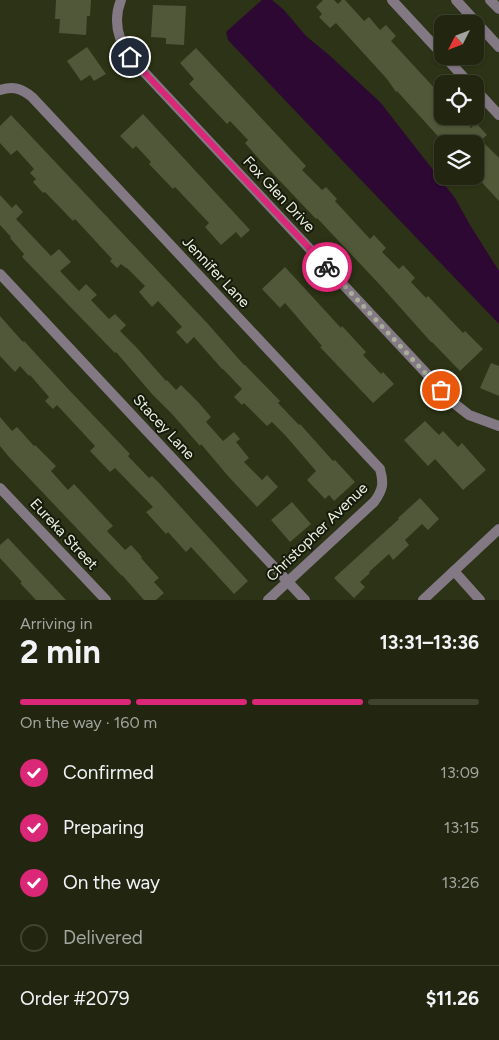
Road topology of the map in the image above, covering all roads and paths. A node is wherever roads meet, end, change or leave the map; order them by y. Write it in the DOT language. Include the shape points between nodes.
graph roads {
  1 [pos="121,0"];
  2 [pos="392,0"];
  3 [pos="456,0"];
  4 [pos="490,0"];
  5 [pos="499,9"];
  6 [pos="434,45"];
  7 [pos="499,47"];
  8 [pos="452,65"];
  9 [pos="462,75"];
  10 [pos="0,90"];
  11 [pos="484,99"];
  12 [pos="499,115"];
  13 [pos="0,274"];
  14 [pos="499,426"];
  15 [pos="382,484"];
  16 [pos="0,488"];
  17 [pos="499,529"];
  18 [pos="454,571"];
  19 [pos="288,582"];
  20 [pos="106,600"];
  21 [pos="268,600"];
  22 [pos="305,600"];
  23 [pos="422,600"];
  24 [pos="480,600"];
  1 -- 14 [label="street, Fox Glen Drive" via="117,13 118,32 130,57 455,404 469,415"];
  2 -- 6 [label="street"];
  3 -- 7 [label="street"];
  4 -- 5 [label="street"];
  8 -- 9 [label="street"];
  10 -- 15 [label="street, Jennifer Lane" via="16,88 32,97 380,469"];
  11 -- 12 [label="street"];
  13 -- 19 [label="street, Stacey Lane"];
  15 -- 19 [label="street, Christopher Avenue" via="374,502"];
  16 -- 20 [label="street, Eureka Street"];
  17 -- 18 [label="street"];
  18 -- 23 [label="street"];
  18 -- 24 [label="street"];
  19 -- 21 [label="street, Christopher Avenue"];
  19 -- 22 [label="street, Stacey Lane"];
}
